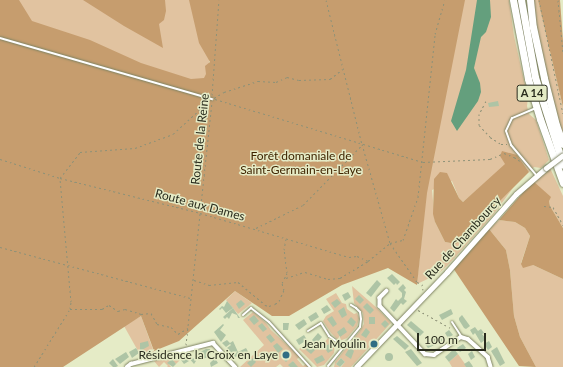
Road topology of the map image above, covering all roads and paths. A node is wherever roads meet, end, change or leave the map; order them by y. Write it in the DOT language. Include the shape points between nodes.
graph roads {
  1 [pos="219,0"];
  2 [pos="326,0"];
  3 [pos="445,0"];
  4 [pos="513,0"];
  5 [pos="520,0"];
  6 [pos="530,0"];
  7 [pos="539,0"];
  8 [pos="558,0"];
  9 [pos="0,38"];
  10 [pos="563,53"];
  11 [pos="343,69"];
  12 [pos="212,99"];
  13 [pos="486,101"];
  14 [pos="536,107"];
  15 [pos="563,114"];
  16 [pos="362,144"];
  17 [pos="563,144"];
  18 [pos="511,145"];
  19 [pos="563,156"];
  20 [pos="0,159"];
  21 [pos="423,162"];
  22 [pos="520,162"];
  23 [pos="563,165"];
  24 [pos="536,175"];
  25 [pos="60,178"];
  26 [pos="563,183"];
  27 [pos="544,206"];
  28 [pos="200,212"];
  29 [pos="563,225"];
  30 [pos="255,228"];
  31 [pos="286,238"];
  32 [pos="390,243"];
  33 [pos="0,247"];
  34 [pos="368,261"];
  35 [pos="67,264"];
  36 [pos="285,278"];
  37 [pos="193,280"];
  38 [pos="387,291"];
  39 [pos="425,295"];
  40 [pos="191,299"];
  41 [pos="351,305"];
  42 [pos="70,309"];
  43 [pos="416,309"];
  44 [pos="243,315"];
  45 [pos="452,322"];
  46 [pos="398,323"];
  47 [pos="188,328"];
  48 [pos="308,331"];
  49 [pos="458,332"];
  50 [pos="461,337"];
  51 [pos="343,346"];
  52 [pos="185,350"];
  53 [pos="133,363"];
  54 [pos="34,367"];
  55 [pos="127,367"];
  56 [pos="137,367"];
  57 [pos="235,367"];
  58 [pos="310,367"];
  59 [pos="328,367"];
  60 [pos="356,367"];
  61 [pos="491,367"];
  1 -- 12 [label="path, Route de la Reine"];
  2 -- 11 [label="path"];
  3 -- 21 [label="path" via="435,34"];
  4 -- 14 [label="highway, A 14"];
  5 -- 23 [label="highway, A 14" via="535,77"];
  6 -- 17 [label="highway" via="544,78"];
  7 -- 15 [label="path"];
  8 -- 10 [label="path"];
  9 -- 12 [label="lane"];
  11 -- 12 [label="path" via="330,79 299,80 287,77 276,82 258,81 224,92"];
  11 -- 16 [label="path"];
  12 -- 16 [label="path"];
  12 -- 25 [label="path" via="173,134 136,148 80,152"];
  12 -- 28 [label="path, Route de la Reine"];
  13 -- 18 [label="path" via="478,114 479,125 501,144"];
  14 -- 18 [label="lane" via="512,118 506,131"];
  14 -- 26 [label="highway, A 14"];
  16 -- 21 [label="path"];
  16 -- 30 [label="path" via="303,205"];
  16 -- 32 [label="path"];
  18 -- 24 [label="lane"];
  19 -- 24 [label="street, Rue de Chambourcy, bridge"];
  20 -- 25 [label="path, Route aux Dames"];
  21 -- 22 [label="path" via="490,159 504,153"];
  21 -- 32 [label="path" via="418,197 403,240"];
  24 -- 39 [label="street, Rue de Chambourcy"];
  25 -- 28 [label="path, Route aux Dames"];
  25 -- 35 [label="path"];
  27 -- 29 [label="path" via="553,208"];
  28 -- 30 [label="path, Route aux Dames"];
  28 -- 37 [label="path, Route de la Reine"];
  30 -- 31 [label="path, Route aux Dames"];
  31 -- 34 [label="path, Route aux Dames"];
  31 -- 36 [label="path"];
  32 -- 34 [label="path"];
  32 -- 39 [label="path" via="417,282 422,284"];
  33 -- 35 [label="path"];
  34 -- 36 [label="path" via="340,278 328,279 304,272"];
  35 -- 40 [label="path"];
  35 -- 42 [label="path"];
  36 -- 37 [label="path" via="282,283 284,290 279,300 269,306 264,305 238,282 209,285"];
  37 -- 40 [label="path, Route de la Reine"];
  38 -- 46 [label="street" via="378,302"];
  39 -- 46 [label="street, Rue de Chambourcy"];
  40 -- 47 [label="path, Route de la Reine"];
  41 -- 51 [label="lane" via="360,312 360,327"];
  42 -- 47 [label="path" via="102,309 109,305 118,311 125,309 142,314 151,313 157,324 170,327 178,334"];
  42 -- 54 [label="path"];
  43 -- 49 [label="path"];
  44 -- 58 [label="lane" via="251,308 269,322"];
  45 -- 49 [label="lane"];
  46 -- 50 [label="street" via="429,356"];
  46 -- 60 [label="street, Rue de Chambourcy"];
  47 -- 52 [label="path, Route de la Reine"];
  48 -- 51 [label="lane" via="321,323 329,336"];
  49 -- 50 [label="lane"];
  50 -- 61 [label="street" via="468,339 488,357"];
  51 -- 59 [label="lane"];
  52 -- 53 [label="street"];
  52 -- 57 [label="street" via="213,343"];
  53 -- 55 [label="street"];
  53 -- 56 [label="street"];
}
